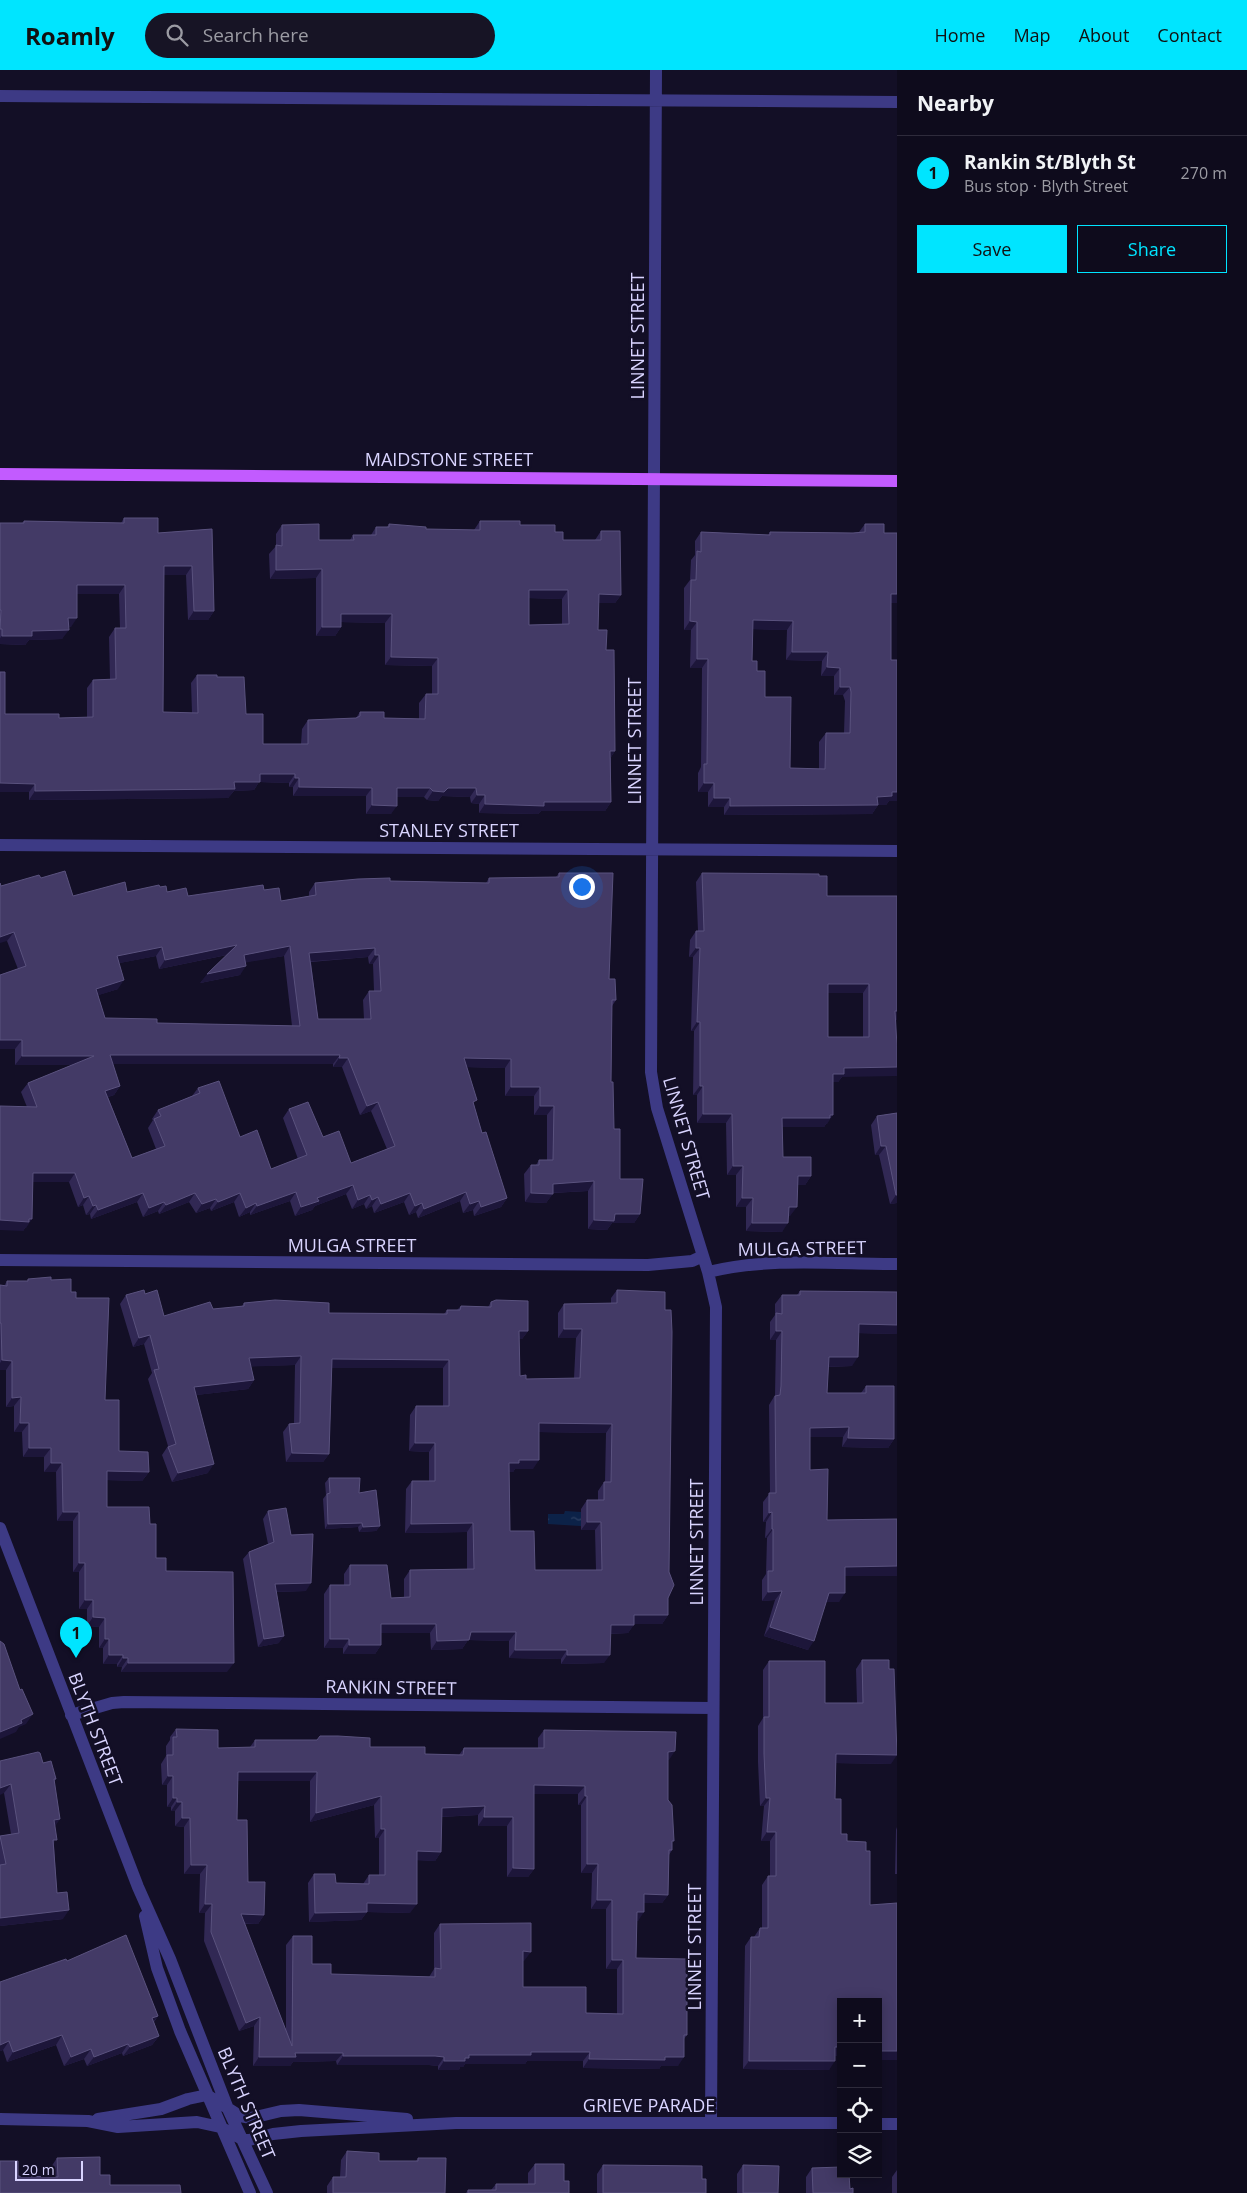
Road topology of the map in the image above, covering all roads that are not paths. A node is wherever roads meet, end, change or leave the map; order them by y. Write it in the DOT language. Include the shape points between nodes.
graph roads {
  1 [pos="656,70"];
  2 [pos="0,96"];
  3 [pos="655,100"];
  4 [pos="897,102"];
  5 [pos="0,474"];
  6 [pos="654,478"];
  7 [pos="897,480"];
  8 [pos="0,845"];
  9 [pos="651,849"];
  10 [pos="897,851"];
  11 [pos="703,1256"];
  12 [pos="0,1260"];
  13 [pos="897,1264"];
  14 [pos="708,1272"];
  15 [pos="0,1528"];
  16 [pos="712,1708"];
  17 [pos="71,1715"];
  18 [pos="138,1887"];
  19 [pos="207,2096"];
  20 [pos="228,2109"];
  21 [pos="0,2119"];
  22 [pos="88,2121"];
  23 [pos="456,2123"];
  24 [pos="711,2123"];
  25 [pos="837,2123"];
  26 [pos="882,2124"];
  27 [pos="897,2124"];
  28 [pos="220,2127"];
  29 [pos="244,2140"];
  30 [pos="250,2193"];
  31 [pos="267,2193"];
  1 -- 3 [label="street, LINNET STREET"];
  2 -- 3 [label="street"];
  3 -- 4 [label="street"];
  3 -- 6 [label="street, LINNET STREET"];
  5 -- 6 [label="main road, MAIDSTONE STREET"];
  6 -- 7 [label="main road, MAIDSTONE STREET"];
  6 -- 9 [label="street, LINNET STREET"];
  8 -- 9 [label="street, STANLEY STREET"];
  9 -- 10 [label="street, STANLEY STREET"];
  9 -- 11 [label="street, LINNET STREET" via="652,1081 657,1108"];
  11 -- 12 [label="street, MULGA STREET" via="692,1261 648,1265"];
  11 -- 14 [label="street, LINNET STREET"];
  13 -- 14 [label="street, MULGA STREET" via="762,1263"];
  14 -- 16 [label="street, LINNET STREET" via="716,1307"];
  15 -- 17 [label="street, BLYTH STREET"];
  16 -- 17 [label="street, RANKIN STREET" via="124,1702"];
  16 -- 24 [label="street, LINNET STREET"];
  17 -- 18 [label="street, BLYTH STREET"];
  18 -- 19 [label="street, BLYTH STREET" via="157,1968"];
  18 -- 20 [label="street, BLYTH STREET" via="170,1959"];
  19 -- 20 [label="street, GRIEVE PARADE"];
  19 -- 22 [label="street" via="161,2109"];
  19 -- 28 [label="street, BLYTH STREET"];
  20 -- 23 [label="street, GRIEVE PARADE" via="251,2118 299,2110"];
  20 -- 29 [label="street, BLYTH STREET"];
  21 -- 22 [label="street"];
  22 -- 28 [label="street" via="118,2127 182,2121"];
  23 -- 24 [label="street, GRIEVE PARADE"];
  23 -- 29 [label="street, GRIEVE PARADE" via="301,2131"];
  24 -- 25 [label="street, GRIEVE PARADE"];
  26 -- 27 [label="street"];
  28 -- 29 [label="street"];
  28 -- 30 [label="street, BLYTH STREET"];
  29 -- 31 [label="street, BLYTH STREET"];
}
